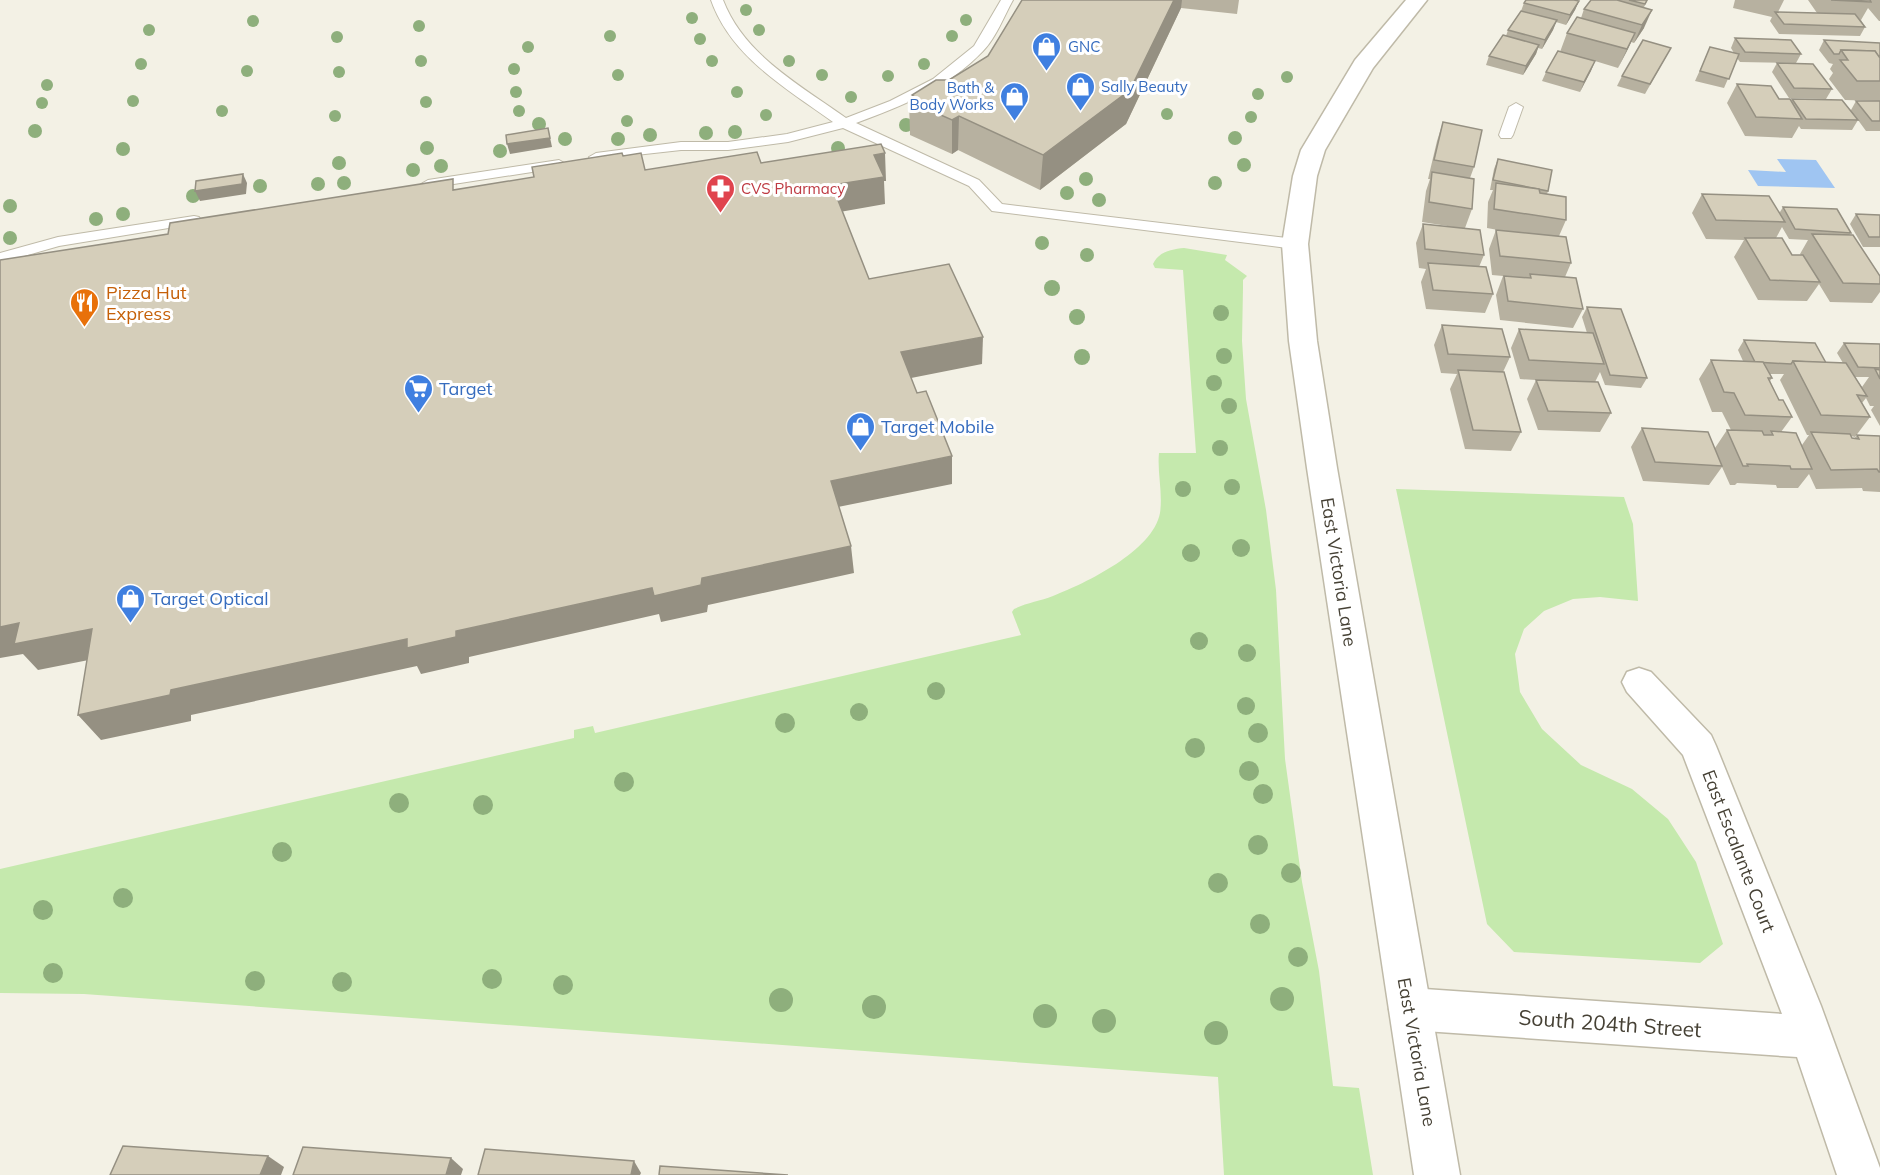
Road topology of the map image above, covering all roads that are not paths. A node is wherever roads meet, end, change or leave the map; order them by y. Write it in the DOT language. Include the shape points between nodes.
graph roads {
  1 [pos="717,0"];
  2 [pos="1007,0"];
  3 [pos="1417,0"];
  4 [pos="1516,107"];
  5 [pos="844,123"];
  6 [pos="1506,135"];
  7 [pos="409,187"];
  8 [pos="213,217"];
  9 [pos="1295,244"];
  10 [pos="0,258"];
  11 [pos="1639,682"];
  12 [pos="1410,1010"];
  13 [pos="1811,1037"];
  14 [pos="1437,1175"];
  15 [pos="1860,1175"];
  1 -- 5 [label="lane" via="724,19 739,40 765,66"];
  2 -- 5 [label="lane" via="979,48 938,82"];
  3 -- 9 [label="street, East Victoria Lane" via="1363,64 1313,150"];
  4 -- 6 [label="lane"];
  5 -- 7 [label="lane" via="788,138 728,147 681,146"];
  5 -- 9 [label="lane" via="974,183 997,208"];
  8 -- 10 [label="lane" via="58,242"];
  9 -- 12 [label="street, East Victoria Lane" via="1302,341"];
  11 -- 13 [label="street, East Escalante Court" via="1698,746"];
  12 -- 13 [label="street, South 204th Street"];
  12 -- 14 [label="street, East Victoria Lane"];
  13 -- 15 [label="street, East Escalante Court"];
}
